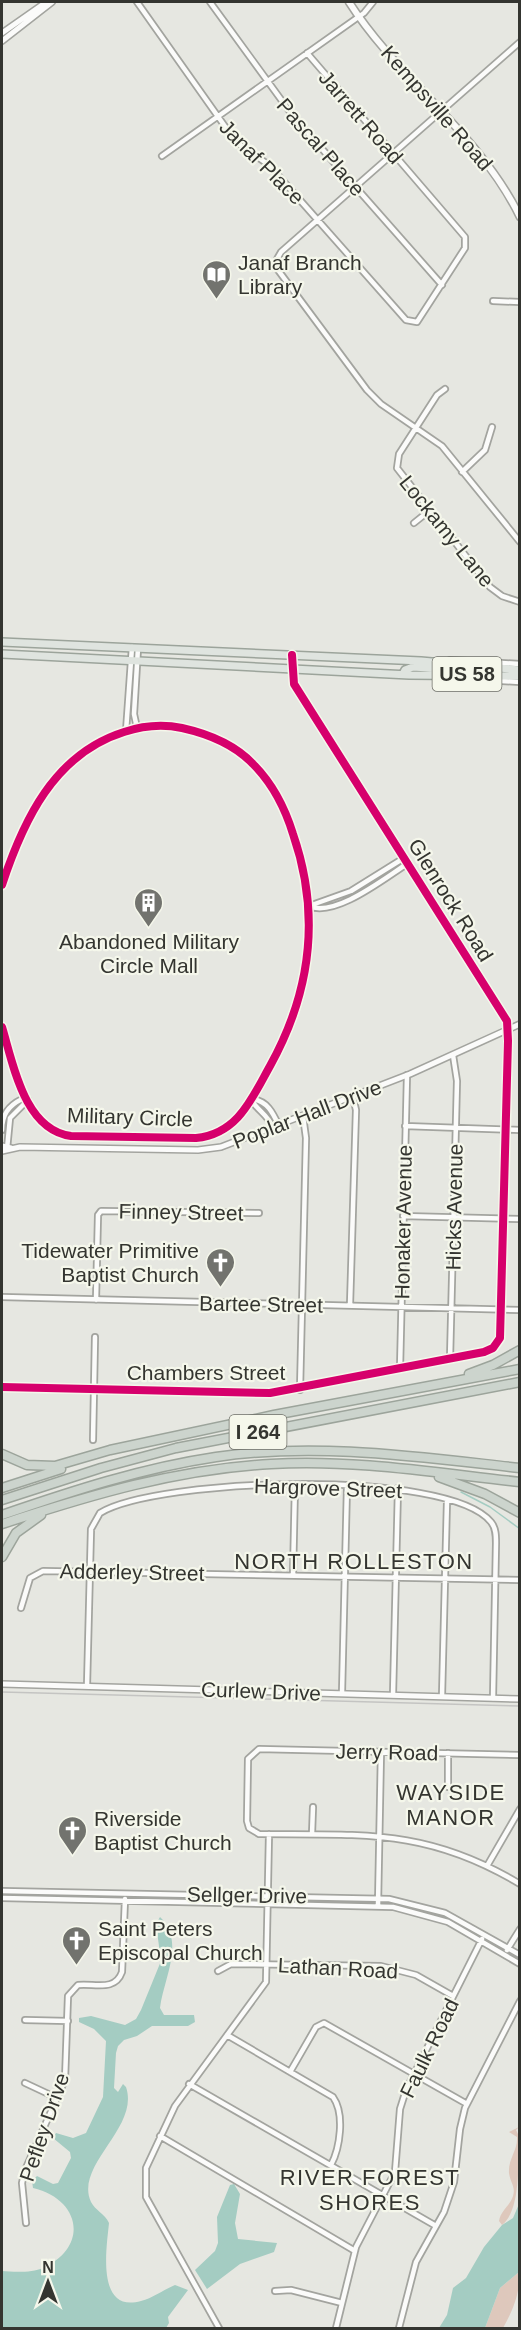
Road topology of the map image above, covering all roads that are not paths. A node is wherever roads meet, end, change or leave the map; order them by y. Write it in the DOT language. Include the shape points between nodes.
graph roads {
  1 [pos="137,2"];
  2 [pos="210,2"];
  3 [pos="350,2"];
  4 [pos="373,2"];
  5 [pos="49,3"];
  6 [pos="359,16"];
  7 [pos="2,33"];
  8 [pos="2,41"];
  9 [pos="519,42"];
  10 [pos="306,53"];
  11 [pos="266,82"];
  12 [pos="441,112"];
  13 [pos="217,117"];
  14 [pos="393,154"];
  15 [pos="162,156"];
  16 [pos="355,187"];
  17 [pos="519,217"];
  18 [pos="318,220"];
  19 [pos="442,285"];
  20 [pos="493,301"];
  21 [pos="519,302"];
  22 [pos="426,310"];
  23 [pos="445,389"];
  24 [pos="417,427"];
  25 [pos="492,427"];
  26 [pos="462,472"];
  27 [pos="429,511"];
  28 [pos="414,523"];
  29 [pos="519,542"];
  30 [pos="519,602"];
  31 [pos="2,640"];
  32 [pos="135,647"];
  33 [pos="3,654"];
  34 [pos="292,655"];
  35 [pos="134,660"];
  36 [pos="421,661"];
  37 [pos="519,664"];
  38 [pos="464,667"];
  39 [pos="291,668"];
  40 [pos="519,670"];
  41 [pos="406,675"];
  42 [pos="519,676"];
  43 [pos="519,682"];
  44 [pos="137,728"];
  45 [pos="126,731"];
  46 [pos="406,861"];
  47 [pos="2,885"];
  48 [pos="309,906"];
  49 [pos="519,1024"];
  50 [pos="2,1026"];
  51 [pos="507,1030"];
  52 [pos="453,1055"];
  53 [pos="407,1075"];
  54 [pos="353,1097"];
  55 [pos="28,1100"];
  56 [pos="251,1100"];
  57 [pos="303,1116"];
  58 [pos="279,1126"];
  59 [pos="405,1126"];
  60 [pos="273,1128"];
  61 [pos="455,1128"];
  62 [pos="506,1129"];
  63 [pos="2,1130"];
  64 [pos="519,1130"];
  65 [pos="6,1148"];
  66 [pos="259,1213"];
  67 [pos="403,1216"];
  68 [pos="454,1218"];
  69 [pos="504,1219"];
  70 [pos="519,1219"];
  71 [pos="2,1298"];
  72 [pos="96,1300"];
  73 [pos="300,1304"];
  74 [pos="350,1305"];
  75 [pos="402,1307"];
  76 [pos="451,1308"];
  77 [pos="502,1309"];
  78 [pos="519,1310"];
  79 [pos="501,1329"];
  80 [pos="95,1337"];
  81 [pos="519,1350"];
  82 [pos="450,1359"];
  83 [pos="400,1369"];
  84 [pos="519,1369"];
  85 [pos="519,1382"];
  86 [pos="432,1385"];
  87 [pos="2,1387"];
  88 [pos="95,1389"];
  89 [pos="300,1390"];
  90 [pos="93,1440"];
  91 [pos="141,1444"];
  92 [pos="2,1454"];
  93 [pos="519,1468"];
  94 [pos="404,1469"];
  95 [pos="519,1482"];
  96 [pos="295,1485"];
  97 [pos="348,1486"];
  98 [pos="2,1488"];
  99 [pos="398,1488"];
  100 [pos="77,1499"];
  101 [pos="2,1500"];
  102 [pos="447,1501"];
  103 [pos="519,1513"];
  104 [pos="2,1515"];
  105 [pos="2,1524"];
  106 [pos="2,1557"];
  107 [pos="89,1571"];
  108 [pos="293,1575"];
  109 [pos="344,1577"];
  110 [pos="395,1578"];
  111 [pos="445,1579"];
  112 [pos="495,1580"];
  113 [pos="519,1581"];
  114 [pos="21,1608"];
  115 [pos="2,1684"];
  116 [pos="87,1686"];
  117 [pos="342,1693"];
  118 [pos="393,1695"];
  119 [pos="442,1696"];
  120 [pos="493,1698"];
  121 [pos="519,1699"];
  122 [pos="381,1752"];
  123 [pos="448,1753"];
  124 [pos="519,1755"];
  125 [pos="448,1787"];
  126 [pos="313,1807"];
  127 [pos="519,1809"];
  128 [pos="269,1834"];
  129 [pos="312,1834"];
  130 [pos="380,1836"];
  131 [pos="487,1866"];
  132 [pos="519,1884"];
  133 [pos="2,1891"];
  134 [pos="18,1891"];
  135 [pos="89,1892"];
  136 [pos="125,1893"];
  137 [pos="269,1896"];
  138 [pos="2,1898"];
  139 [pos="378,1898"];
  140 [pos="18,1899"];
  141 [pos="89,1900"];
  142 [pos="125,1900"];
  143 [pos="268,1903"];
  144 [pos="378,1905"];
  145 [pos="519,1929"];
  146 [pos="484,1934"];
  147 [pos="481,1941"];
  148 [pos="508,1948"];
  149 [pos="504,1954"];
  150 [pos="519,1955"];
  151 [pos="267,1964"];
  152 [pos="519,1964"];
  153 [pos="218,1971"];
  154 [pos="453,1996"];
  155 [pos="519,2001"];
  156 [pos="25,2020"];
  157 [pos="68,2021"];
  158 [pos="227,2035"];
  159 [pos="290,2072"];
  160 [pos="414,2074"];
  161 [pos="25,2083"];
  162 [pos="189,2084"];
  163 [pos="57,2098"];
  164 [pos="467,2104"];
  165 [pos="160,2136"];
  166 [pos="331,2165"];
  167 [pos="384,2195"];
  168 [pos="26,2223"];
  169 [pos="436,2226"];
  170 [pos="355,2251"];
  171 [pos="275,2291"];
  172 [pos="342,2303"];
  173 [pos="219,2328"];
  174 [pos="336,2328"];
  175 [pos="399,2328"];
  1 -- 13 [label="street, Janaf Place"];
  2 -- 11 [label="street, Pascal Place"];
  3 -- 6 [label="main road, Kempsville Road"];
  4 -- 6 [label="street"];
  5 -- 7 [label="street"];
  5 -- 8 [label="street"];
  6 -- 10 [label="street"];
  6 -- 12 [label="main road, Kempsville Road"];
  9 -- 12 [label="street"];
  10 -- 11 [label="street"];
  10 -- 14 [label="street, Jarrett Road"];
  11 -- 13 [label="street"];
  11 -- 16 [label="street, Pascal Place"];
  12 -- 14 [label="street"];
  12 -- 17 [label="main road, Kempsville Road" via="495,175"];
  13 -- 15 [label="street"];
  13 -- 18 [label="street, Janaf Place" via="236,142 269,165"];
  14 -- 16 [label="street"];
  14 -- 19 [label="street, Jarrett Road" via="465,237 465,248"];
  16 -- 18 [label="street"];
  16 -- 19 [label="street, Pascal Place"];
  18 -- 22 [label="street, Janaf Place" via="406,320 417,322"];
  18 -- 24 [label="street" via="277,259 278,270 374,397"];
  19 -- 22 [label="street, Jarrett Road"];
  20 -- 21 [label="street"];
  23 -- 24 [label="street"];
  24 -- 26 [label="street" via="442,446"];
  24 -- 27 [label="street, Lockamy Lane" via="398,457 397,468"];
  25 -- 26 [label="street" via="485,450"];
  26 -- 29 [label="street"];
  27 -- 28 [label="street"];
  27 -- 30 [label="street, Lockamy Lane" via="490,587"];
  31 -- 32 [label="main road, US 58"];
  32 -- 34 [label="main road, US 58"];
  32 -- 35 [label="street"];
  33 -- 35 [label="main road, US 58"];
  34 -- 36 [label="main road, US 58"];
  34 -- 39 [label="street, Glenrock Road"];
  35 -- 39 [label="main road, US 58"];
  35 -- 44 [label="street"];
  35 -- 45 [label="street"];
  36 -- 37 [label="street"];
  36 -- 38 [label="main road, US 58"];
  38 -- 40 [label="main road, US 58"];
  38 -- 41 [label="main road" via="413,667 405,670"];
  39 -- 41 [label="main road, US 58"];
  39 -- 46 [label="street, Glenrock Road" via="294,684"];
  41 -- 42 [label="main road, US 58"];
  41 -- 43 [label="street"];
  44 -- 45 [label="street, Military Circle"];
  44 -- 48 [label="street, Military Circle" via="170,726 204,734 254,764 271,785 290,825"];
  45 -- 47 [label="street, Military Circle" via="89,747 56,776 24,826"];
  46 -- 48 [label="street" via="351,899 321,908"];
  46 -- 51 [label="street, Glenrock Road" via="506,1019"];
  48 -- 56 [label="street, Military Circle" via="310,939 294,1015"];
  49 -- 51 [label="street, Poplar Hall Drive"];
  50 -- 55 [label="street, Military Circle"];
  51 -- 52 [label="street, Poplar Hall Drive"];
  51 -- 62 [label="street, Glenrock Road"];
  52 -- 53 [label="street, Poplar Hall Drive"];
  52 -- 61 [label="street, Hicks Avenue"];
  53 -- 54 [label="street, Poplar Hall Drive"];
  53 -- 59 [label="street, Honaker Avenue"];
  54 -- 57 [label="street, Poplar Hall Drive"];
  54 -- 74 [label="street" via="356,1110"];
  55 -- 56 [label="street, Military Circle" via="45,1125 63,1135 196,1138 227,1129"];
  55 -- 63 [label="street" via="22,1099 8,1109"];
  55 -- 65 [label="street" via="10,1118"];
  56 -- 58 [label="street" via="270,1108"];
  56 -- 60 [label="street"];
  57 -- 58 [label="street, Poplar Hall Drive"];
  57 -- 73 [label="street" via="306,1138"];
  58 -- 60 [label="street, Poplar Hall Drive"];
  59 -- 61 [label="street"];
  59 -- 67 [label="street, Honaker Avenue"];
  60 -- 65 [label="street, Poplar Hall Drive" via="211,1149"];
  61 -- 62 [label="street"];
  61 -- 68 [label="street, Hicks Avenue"];
  62 -- 64 [label="street"];
  62 -- 69 [label="street, Glenrock Road"];
  66 -- 72 [label="street, Finney Street" via="103,1210 98,1215"];
  67 -- 68 [label="street"];
  67 -- 75 [label="street, Honaker Avenue"];
  68 -- 69 [label="street"];
  68 -- 76 [label="street, Hicks Avenue"];
  69 -- 70 [label="street"];
  69 -- 77 [label="street, Glenrock Road"];
  71 -- 72 [label="street, Bartee Street"];
  72 -- 73 [label="street, Bartee Street"];
  73 -- 74 [label="street, Bartee Street"];
  73 -- 89 [label="street"];
  74 -- 75 [label="street, Bartee Street"];
  75 -- 76 [label="street, Bartee Street"];
  75 -- 83 [label="street, Honaker Avenue"];
  76 -- 77 [label="street, Bartee Street"];
  76 -- 82 [label="street, Hicks Avenue"];
  77 -- 78 [label="street, Bartee Street"];
  77 -- 79 [label="street, Glenrock Road"];
  79 -- 82 [label="street, Chambers Street" via="497,1343 489,1350"];
  80 -- 88 [label="street"];
  81 -- 86 [label="highway" via="493,1365"];
  82 -- 83 [label="street, Chambers Street"];
  83 -- 89 [label="street, Chambers Street"];
  84 -- 86 [label="highway"];
  85 -- 101 [label="highway, I 264" via="176,1448"];
  86 -- 91 [label="highway"];
  87 -- 88 [label="street, Chambers Street"];
  88 -- 89 [label="street, Chambers Street" via="270,1394"];
  88 -- 90 [label="street"];
  91 -- 92 [label="highway" via="55,1466 27,1465"];
  91 -- 98 [label="highway"];
  93 -- 104 [label="highway, I 264" via="398,1454 313,1450 254,1453 122,1476"];
  94 -- 95 [label="highway"];
  94 -- 100 [label="highway" via="328,1463 223,1468 145,1481"];
  94 -- 103 [label="highway" via="466,1486"];
  96 -- 97 [label="street, Hargrove Street"];
  96 -- 107 [label="street, Hargrove Street" via="221,1487 104,1511 91,1530"];
  96 -- 108 [label="street"];
  97 -- 99 [label="street, Hargrove Street"];
  97 -- 109 [label="street"];
  99 -- 102 [label="street, Hargrove Street"];
  99 -- 110 [label="street"];
  100 -- 105 [label="highway"];
  100 -- 106 [label="highway" via="24,1526"];
  102 -- 111 [label="street"];
  102 -- 112 [label="street, Hargrove Street" via="473,1510 491,1522 496,1532"];
  107 -- 108 [label="street, Adderley Street"];
  107 -- 114 [label="street, Adderley Street" via="38,1572 28,1582"];
  107 -- 116 [label="street"];
  108 -- 109 [label="street, Adderley Street"];
  109 -- 110 [label="street, Adderley Street"];
  109 -- 117 [label="street"];
  110 -- 111 [label="street, Adderley Street"];
  110 -- 118 [label="street"];
  111 -- 112 [label="street, Adderley Street"];
  111 -- 119 [label="street"];
  112 -- 113 [label="street, Adderley Street"];
  112 -- 120 [label="street"];
  115 -- 116 [label="street, Curlew Drive"];
  116 -- 117 [label="street, Curlew Drive"];
  117 -- 118 [label="street, Curlew Drive"];
  118 -- 119 [label="street, Curlew Drive"];
  119 -- 120 [label="street, Curlew Drive"];
  120 -- 121 [label="street, Curlew Drive"];
  122 -- 123 [label="street, Jerry Road"];
  122 -- 128 [label="street, Jerry Road" via="256,1750 248,1759 247,1821 256,1833"];
  122 -- 130 [label="street"];
  123 -- 124 [label="street, Jerry Road"];
  123 -- 125 [label="street"];
  126 -- 129 [label="street"];
  127 -- 131 [label="street"];
  128 -- 129 [label="street"];
  128 -- 137 [label="street"];
  129 -- 130 [label="street"];
  130 -- 131 [label="street" via="436,1845"];
  130 -- 139 [label="street"];
  131 -- 132 [label="street"];
  133 -- 134 [label="street, Sellger Drive"];
  134 -- 135 [label="street, Sellger Drive"];
  134 -- 140 [label="street"];
  135 -- 136 [label="street, Sellger Drive"];
  135 -- 141 [label="street"];
  136 -- 137 [label="street, Sellger Drive"];
  136 -- 142 [label="street, Pefley Drive"];
  137 -- 139 [label="street, Sellger Drive"];
  137 -- 143 [label="street"];
  138 -- 140 [label="street, Sellger Drive"];
  139 -- 144 [label="street"];
  139 -- 146 [label="street, Sellger Drive" via="430,1908"];
  140 -- 141 [label="street, Sellger Drive"];
  141 -- 142 [label="street, Sellger Drive"];
  142 -- 143 [label="street, Sellger Drive"];
  142 -- 157 [label="street, Pefley Drive" via="121,1975 110,1985 81,1984 71,1989"];
  143 -- 144 [label="street, Sellger Drive"];
  143 -- 151 [label="street"];
  144 -- 147 [label="street, Sellger Drive" via="438,1918"];
  145 -- 148 [label="street"];
  146 -- 147 [label="street"];
  146 -- 148 [label="street, Sellger Drive"];
  147 -- 149 [label="street, Sellger Drive"];
  147 -- 154 [label="street, Faulk Road"];
  148 -- 149 [label="street"];
  148 -- 150 [label="street, Sellger Drive"];
  149 -- 152 [label="street, Sellger Drive"];
  151 -- 153 [label="street, Lathan Road" via="231,1964"];
  151 -- 154 [label="street, Lathan Road" via="391,1968 416,1975"];
  151 -- 158 [label="street" via="263,1988"];
  154 -- 160 [label="street, Faulk Road"];
  155 -- 164 [label="street"];
  156 -- 157 [label="street"];
  157 -- 163 [label="street, Pefley Drive" via="66,2073"];
  158 -- 159 [label="street"];
  158 -- 162 [label="street"];
  159 -- 160 [label="street" via="316,2027 324,2023"];
  159 -- 166 [label="street" via="329,2094 338,2106 337,2154"];
  160 -- 164 [label="street"];
  160 -- 167 [label="street, Faulk Road" via="400,2109 396,2164"];
  161 -- 163 [label="street"];
  162 -- 165 [label="street"];
  162 -- 166 [label="street"];
  163 -- 168 [label="street, Pefley Drive" via="23,2177"];
  164 -- 169 [label="street" via="454,2182"];
  165 -- 170 [label="street"];
  165 -- 173 [label="street" via="146,2168 144,2190"];
  166 -- 167 [label="street"];
  167 -- 169 [label="street"];
  167 -- 170 [label="street, Faulk Road"];
  169 -- 175 [label="street" via="416,2262"];
  170 -- 172 [label="street, Faulk Road"];
  171 -- 172 [label="street" via="291,2290"];
  172 -- 174 [label="street, Faulk Road"];
}
